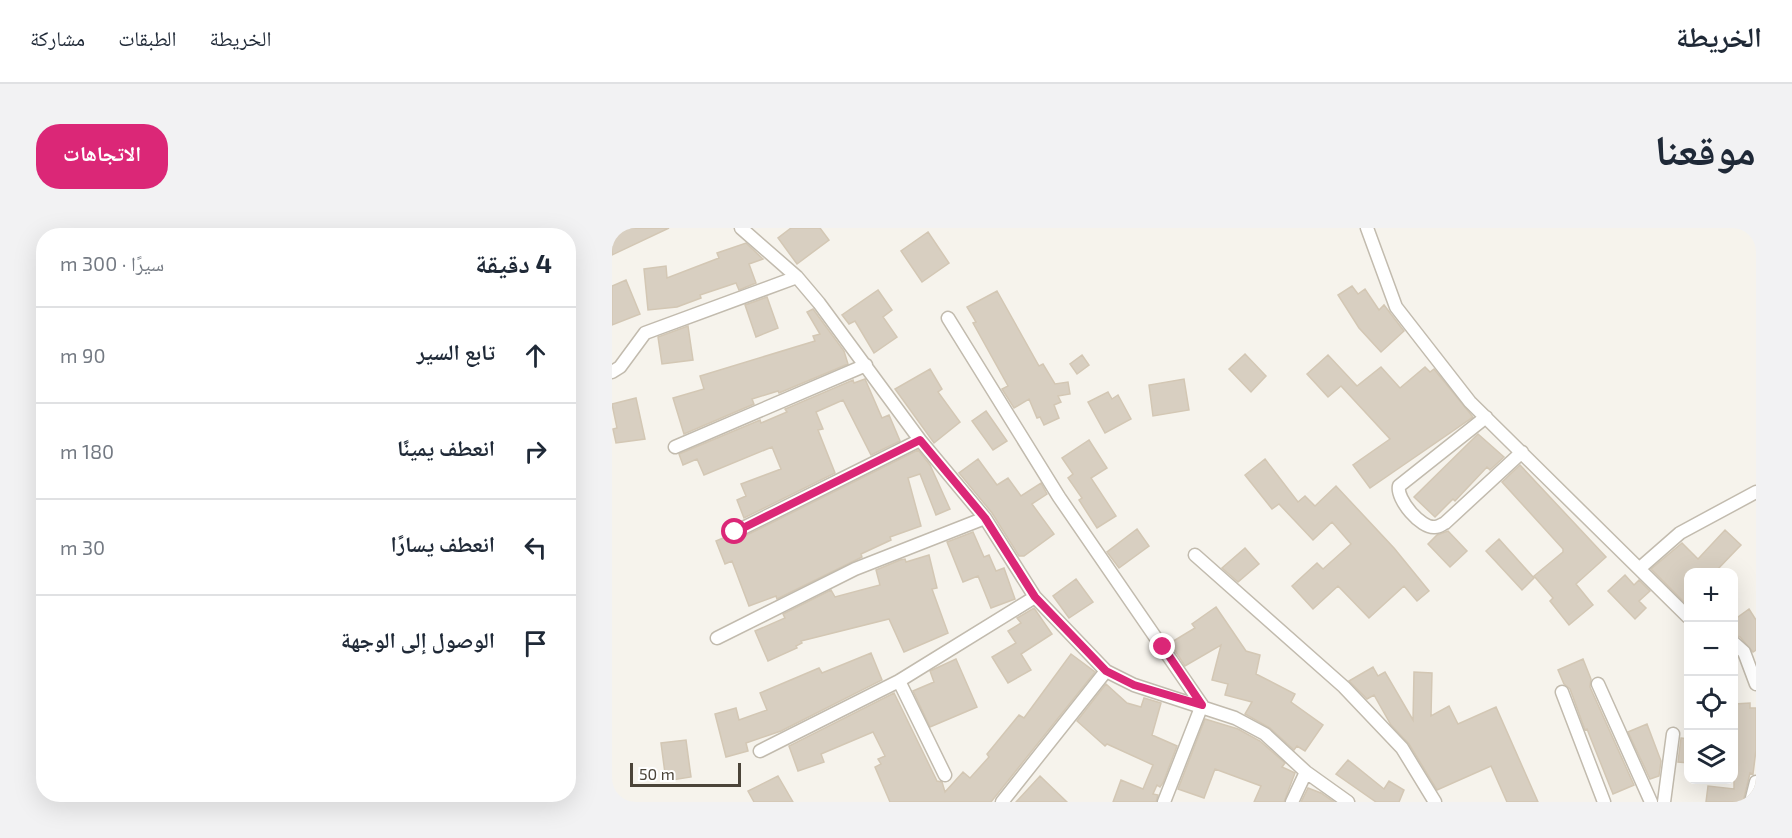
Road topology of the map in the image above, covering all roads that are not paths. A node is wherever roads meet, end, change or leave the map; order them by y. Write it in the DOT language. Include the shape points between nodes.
graph roads {
  1 [pos="741,228"];
  2 [pos="1367,228"];
  3 [pos="797,277"];
  4 [pos="948,318"];
  5 [pos="866,365"];
  6 [pos="612,372"];
  7 [pos="1486,417"];
  8 [pos="920,440"];
  9 [pos="675,447"];
  10 [pos="1522,452"];
  11 [pos="1756,492"];
  12 [pos="985,518"];
  13 [pos="735,532"];
  14 [pos="1195,555"];
  15 [pos="1640,568"];
  16 [pos="1035,597"];
  17 [pos="1684,612"];
  18 [pos="717,639"];
  19 [pos="1738,647"];
  20 [pos="1106,671"];
  21 [pos="898,681"];
  22 [pos="1598,684"];
  23 [pos="1756,684"];
  24 [pos="1562,692"];
  25 [pos="1202,705"];
  26 [pos="1673,734"];
  27 [pos="760,751"];
  28 [pos="1306,772"];
  29 [pos="945,775"];
  30 [pos="1756,782"];
  31 [pos="1002,802"];
  32 [pos="1164,802"];
  33 [pos="1292,802"];
  34 [pos="1348,802"];
  35 [pos="1435,802"];
  36 [pos="1604,802"];
  37 [pos="1651,802"];
  38 [pos="1664,802"];
  39 [pos="1751,802"];
  1 -- 3 [label="street"];
  2 -- 7 [label="street" via="1396,307"];
  3 -- 5 [label="street"];
  3 -- 6 [label="street" via="652,329"];
  4 -- 25 [label="street" via="1059,497"];
  5 -- 8 [label="street"];
  5 -- 9 [label="street"];
  7 -- 10 [label="street"];
  7 -- 10 [label="street" via="1399,486 1400,500 1417,518 1427,526 1444,523"];
  8 -- 12 [label="street"];
  8 -- 13 [label="street"];
  10 -- 15 [label="street"];
  11 -- 15 [label="street" via="1680,533"];
  12 -- 16 [label="street"];
  12 -- 18 [label="street" via="855,569"];
  14 -- 35 [label="street" via="1344,687 1402,748"];
  15 -- 17 [label="street"];
  16 -- 20 [label="street"];
  16 -- 21 [label="street"];
  19 -- 23 [label="street" via="1744,652"];
  20 -- 25 [label="street" via="1142,688"];
  20 -- 31 [label="street"];
  21 -- 27 [label="street"];
  21 -- 29 [label="street"];
  22 -- 37 [label="street"];
  24 -- 36 [label="street"];
  25 -- 28 [label="street" via="1265,734"];
  25 -- 32 [label="street"];
  26 -- 38 [label="street"];
  28 -- 33 [label="street"];
  28 -- 34 [label="street"];
  30 -- 39 [label="street"];
}
